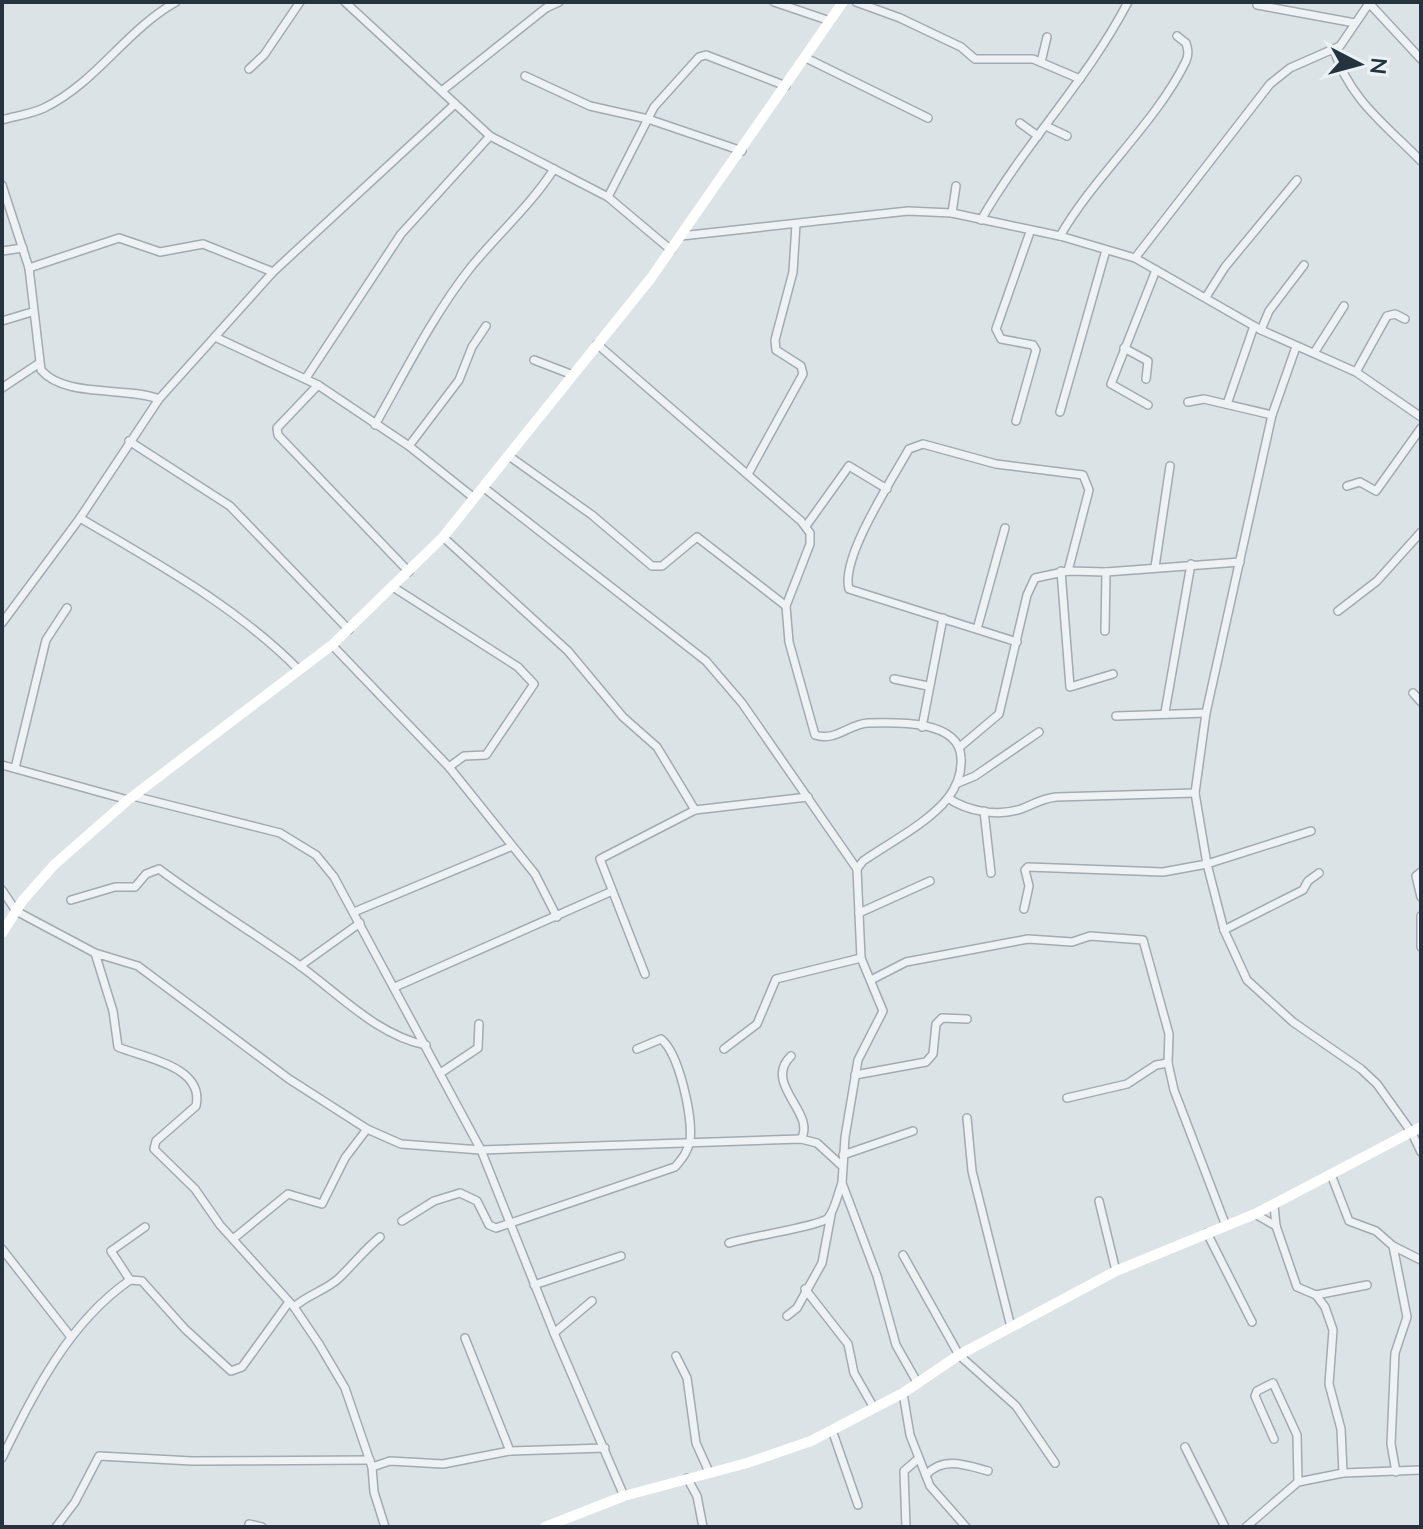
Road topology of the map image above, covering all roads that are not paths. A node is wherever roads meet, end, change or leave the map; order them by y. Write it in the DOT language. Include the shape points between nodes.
graph roads {
  1 [pos="176,2"];
  2 [pos="300,2"];
  3 [pos="345,2"];
  4 [pos="559,2"];
  5 [pos="774,2"];
  6 [pos="843,2"];
  7 [pos="856,2"];
  8 [pos="1128,2"];
  9 [pos="1370,2"];
  10 [pos="1257,5"];
  11 [pos="830,21"];
  12 [pos="1355,23"];
  13 [pos="1177,36"];
  14 [pos="1047,37"];
  15 [pos="1334,50"];
  16 [pos="806,58"];
  17 [pos="1421,59"];
  18 [pos="1041,62"];
  19 [pos="249,69"];
  20 [pos="525,76"];
  21 [pos="1080,79"];
  22 [pos="787,87"];
  23 [pos="443,90"];
  24 [pos="455,104"];
  25 [pos="928,118"];
  26 [pos="648,119"];
  27 [pos="2,120"];
  28 [pos="1020,123"];
  29 [pos="1046,126"];
  30 [pos="490,136"];
  31 [pos="1038,136"];
  32 [pos="1067,136"];
  33 [pos="742,151"];
  34 [pos="1421,161"];
  35 [pos="554,169"];
  36 [pos="1297,180"];
  37 [pos="2,185"];
  38 [pos="956,186"];
  39 [pos="608,197"];
  40 [pos="952,213"];
  41 [pos="981,220"];
  42 [pos="796,224"];
  43 [pos="1030,232"];
  44 [pos="681,236"];
  45 [pos="1060,236"];
  46 [pos="23,248"];
  47 [pos="671,250"];
  48 [pos="1106,250"];
  49 [pos="2,251"];
  50 [pos="1135,258"];
  51 [pos="1304,265"];
  52 [pos="29,268"];
  53 [pos="1156,270"];
  54 [pos="273,272"];
  55 [pos="1206,297"];
  56 [pos="1344,306"];
  57 [pos="32,312"];
  58 [pos="1405,319"];
  59 [pos="2,321"];
  60 [pos="486,326"];
  61 [pos="1258,328"];
  62 [pos="215,337"];
  63 [pos="597,344"];
  64 [pos="1296,347"];
  65 [pos="1124,348"];
  66 [pos="1314,353"];
  67 [pos="534,360"];
  68 [pos="38,364"];
  69 [pos="1356,372"];
  70 [pos="573,375"];
  71 [pos="306,378"];
  72 [pos="1146,379"];
  73 [pos="318,385"];
  74 [pos="2,388"];
  75 [pos="159,399"];
  76 [pos="1188,402"];
  77 [pos="1227,404"];
  78 [pos="1148,405"];
  79 [pos="1060,412"];
  80 [pos="1272,415"];
  81 [pos="1421,417"];
  82 [pos="1016,421"];
  83 [pos="375,425"];
  84 [pos="1421,428"];
  85 [pos="129,441"];
  86 [pos="409,446"];
  87 [pos="509,456"];
  88 [pos="1170,466"];
  89 [pos="748,474"];
  90 [pos="1347,486"];
  91 [pos="483,487"];
  92 [pos="887,489"];
  93 [pos="474,498"];
  94 [pos="80,518"];
  95 [pos="806,526"];
  96 [pos="1005,528"];
  97 [pos="1421,532"];
  98 [pos="443,537"];
  99 [pos="1240,562"];
  100 [pos="1191,564"];
  101 [pos="1155,567"];
  102 [pos="1064,571"];
  103 [pos="409,572"];
  104 [pos="1106,572"];
  105 [pos="393,587"];
  106 [pos="786,606"];
  107 [pos="67,608"];
  108 [pos="1338,611"];
  109 [pos="943,618"];
  110 [pos="2,623"];
  111 [pos="977,629"];
  112 [pos="349,630"];
  113 [pos="1105,631"];
  114 [pos="1017,642"];
  115 [pos="332,645"];
  116 [pos="299,670"];
  117 [pos="1113,674"];
  118 [pos="894,679"];
  119 [pos="928,686"];
  120 [pos="1413,693"];
  121 [pos="1421,702"];
  122 [pos="1165,712"];
  123 [pos="1206,713"];
  124 [pos="1116,716"];
  125 [pos="922,727"];
  126 [pos="1039,732"];
  127 [pos="961,746"];
  128 [pos="2,765"];
  129 [pos="449,767"];
  130 [pos="15,768"];
  131 [pos="958,783"];
  132 [pos="1195,793"];
  133 [pos="808,797"];
  134 [pos="131,798"];
  135 [pos="948,798"];
  136 [pos="695,810"];
  137 [pos="984,811"];
  138 [pos="1311,831"];
  139 [pos="510,847"];
  140 [pos="1207,864"];
  141 [pos="857,869"];
  142 [pos="1421,872"];
  143 [pos="991,873"];
  144 [pos="1319,873"];
  145 [pos="930,881"];
  146 [pos="2,890"];
  147 [pos="610,892"];
  148 [pos="1421,897"];
  149 [pos="71,900"];
  150 [pos="1024,909"];
  151 [pos="16,911"];
  152 [pos="354,912"];
  153 [pos="859,913"];
  154 [pos="1421,916"];
  155 [pos="557,917"];
  156 [pos="360,923"];
  157 [pos="1224,930"];
  158 [pos="2,933"];
  159 [pos="1421,947"];
  160 [pos="95,953"];
  161 [pos="861,958"];
  162 [pos="300,966"];
  163 [pos="645,974"];
  164 [pos="871,980"];
  165 [pos="395,987"];
  166 [pos="967,1019"];
  167 [pos="479,1024"];
  168 [pos="426,1045"];
  169 [pos="637,1049"];
  170 [pos="724,1049"];
  171 [pos="791,1056"];
  172 [pos="1168,1063"];
  173 [pos="442,1072"];
  174 [pos="855,1075"];
  175 [pos="1067,1098"];
  176 [pos="967,1118"];
  177 [pos="367,1129"];
  178 [pos="1416,1130"];
  179 [pos="913,1131"];
  180 [pos="801,1139"];
  181 [pos="689,1141"];
  182 [pos="481,1150"];
  183 [pos="1421,1152"];
  184 [pos="843,1155"];
  185 [pos="841,1165"];
  186 [pos="1332,1177"];
  187 [pos="842,1183"];
  188 [pos="1099,1201"];
  189 [pos="1274,1205"];
  190 [pos="831,1213"];
  191 [pos="1255,1214"];
  192 [pos="402,1221"];
  193 [pos="512,1224"];
  194 [pos="1226,1226"];
  195 [pos="1276,1226"];
  196 [pos="145,1227"];
  197 [pos="1207,1233"];
  198 [pos="380,1237"];
  199 [pos="233,1239"];
  200 [pos="729,1243"];
  201 [pos="1393,1246"];
  202 [pos="2,1249"];
  203 [pos="903,1255"];
  204 [pos="621,1256"];
  205 [pos="1421,1260"];
  206 [pos="1116,1271"];
  207 [pos="130,1280"];
  208 [pos="534,1285"];
  209 [pos="1367,1285"];
  210 [pos="805,1289"];
  211 [pos="1316,1295"];
  212 [pos="592,1301"];
  213 [pos="291,1304"];
  214 [pos="787,1316"];
  215 [pos="1252,1322"];
  216 [pos="1011,1327"];
  217 [pos="554,1333"];
  218 [pos="71,1337"];
  219 [pos="465,1338"];
  220 [pos="959,1355"];
  221 [pos="676,1356"];
  222 [pos="917,1382"];
  223 [pos="903,1393"];
  224 [pos="874,1408"];
  225 [pos="832,1430"];
  226 [pos="1274,1439"];
  227 [pos="1185,1447"];
  228 [pos="605,1448"];
  229 [pos="510,1451"];
  230 [pos="2,1457"];
  231 [pos="918,1459"];
  232 [pos="371,1463"];
  233 [pos="1055,1463"];
  234 [pos="988,1471"];
  235 [pos="1418,1471"];
  236 [pos="709,1472"];
  237 [pos="1396,1472"];
  238 [pos="1343,1473"];
  239 [pos="926,1475"];
  240 [pos="687,1478"];
  241 [pos="1421,1480"];
  242 [pos="1298,1482"];
  243 [pos="624,1496"];
  244 [pos="858,1505"];
  245 [pos="249,1524"];
  246 [pos="56,1527"];
  247 [pos="262,1527"];
  248 [pos="385,1527"];
  249 [pos="545,1527"];
  250 [pos="703,1527"];
  251 [pos="906,1527"];
  252 [pos="966,1527"];
  253 [pos="1225,1527"];
  254 [pos="1246,1527"];
  1 -- 27 [label="street" via="148,18 71,91 45,108"];
  2 -- 19 [label="street"];
  3 -- 23 [label="street"];
  4 -- 23 [label="street"];
  5 -- 11 [label="street"];
  6 -- 11 [label="street"];
  7 -- 18 [label="street" via="961,47 975,59"];
  8 -- 21 [label="street"];
  9 -- 12 [label="street"];
  9 -- 17 [label="street"];
  10 -- 12 [label="street"];
  11 -- 16 [label="street"];
  12 -- 15 [label="street"];
  13 -- 45 [label="street" via="1186,43 1188,58"];
  14 -- 18 [label="street"];
  15 -- 34 [label="street" via="1355,96"];
  15 -- 50 [label="street" via="1290,68 1270,84"];
  16 -- 22 [label="street"];
  16 -- 25 [label="street"];
  18 -- 21 [label="street"];
  20 -- 26 [label="street" via="590,106"];
  21 -- 29 [label="street"];
  22 -- 26 [label="street" via="703,55 671,86"];
  22 -- 33 [label="street"];
  23 -- 24 [label="street"];
  24 -- 30 [label="street"];
  24 -- 54 [label="street"];
  26 -- 33 [label="street"];
  26 -- 39 [label="street"];
  28 -- 31 [label="street"];
  29 -- 31 [label="street"];
  29 -- 32 [label="street"];
  30 -- 35 [label="street"];
  30 -- 71 [label="street" via="401,234"];
  31 -- 41 [label="street"];
  33 -- 44 [label="street"];
  35 -- 39 [label="street"];
  35 -- 83 [label="street" via="471,267"];
  36 -- 55 [label="street"];
  37 -- 46 [label="street"];
  38 -- 40 [label="street"];
  39 -- 47 [label="street"];
  40 -- 41 [label="street"];
  40 -- 42 [label="street" via="908,211"];
  41 -- 43 [label="street"];
  42 -- 44 [label="street"];
  42 -- 89 [label="street" via="793,272 775,340 776,350 801,366 803,374"];
  43 -- 45 [label="street"];
  43 -- 82 [label="street" via="996,329 1001,339 1036,350"];
  44 -- 47 [label="street"];
  45 -- 48 [label="street"];
  46 -- 49 [label="street"];
  46 -- 52 [label="street"];
  47 -- 63 [label="street"];
  48 -- 50 [label="street"];
  48 -- 79 [label="street"];
  50 -- 53 [label="street"];
  51 -- 61 [label="street"];
  52 -- 54 [label="street" via="119,238 160,252 203,244"];
  52 -- 57 [label="street"];
  53 -- 55 [label="street"];
  53 -- 65 [label="street"];
  54 -- 62 [label="street"];
  55 -- 61 [label="street"];
  56 -- 66 [label="street"];
  57 -- 59 [label="street"];
  57 -- 68 [label="street"];
  58 -- 69 [label="street" via="1387,316"];
  60 -- 86 [label="street" via="459,380"];
  61 -- 64 [label="street"];
  61 -- 77 [label="street"];
  62 -- 71 [label="street"];
  62 -- 75 [label="street"];
  63 -- 70 [label="street"];
  63 -- 89 [label="street"];
  64 -- 66 [label="street"];
  64 -- 80 [label="street"];
  65 -- 72 [label="street" via="1148,361"];
  65 -- 78 [label="street" via="1111,384"];
  66 -- 69 [label="street"];
  67 -- 70 [label="street"];
  68 -- 74 [label="street"];
  68 -- 75 [label="street" via="59,385"];
  69 -- 81 [label="street"];
  70 -- 87 [label="street"];
  71 -- 73 [label="street"];
  73 -- 83 [label="street"];
  73 -- 103 [label="street" via="277,428 278,435"];
  75 -- 85 [label="street"];
  76 -- 77 [label="street"];
  77 -- 80 [label="street"];
  80 -- 99 [label="street"];
  83 -- 86 [label="street"];
  84 -- 90 [label="street" via="1376,491 1360,482"];
  85 -- 94 [label="street"];
  85 -- 112 [label="street" via="230,506"];
  86 -- 93 [label="street"];
  87 -- 91 [label="street"];
  87 -- 106 [label="street" via="652,566 662,566 697,537"];
  88 -- 101 [label="street"];
  89 -- 95 [label="street"];
  91 -- 93 [label="street"];
  91 -- 133 [label="street" via="706,661"];
  92 -- 95 [label="street" via="849,466"];
  92 -- 102 [label="street" via="917,443 996,464 1083,475 1089,490"];
  92 -- 109 [label="street" via="848,571 849,589"];
  93 -- 98 [label="street"];
  94 -- 110 [label="street"];
  94 -- 116 [label="street" via="217,602"];
  95 -- 106 [label="street" via="810,544"];
  96 -- 111 [label="street"];
  97 -- 108 [label="street" via="1377,581"];
  98 -- 103 [label="street"];
  98 -- 136 [label="street" via="568,651 623,717 657,747"];
  99 -- 100 [label="street"];
  99 -- 123 [label="street"];
  100 -- 101 [label="street"];
  100 -- 122 [label="street"];
  101 -- 104 [label="street"];
  102 -- 104 [label="street"];
  102 -- 114 [label="street" via="1040,575 1031,584"];
  102 -- 117 [label="street" via="1069,685 1074,688"];
  103 -- 105 [label="street"];
  104 -- 113 [label="street"];
  105 -- 112 [label="street"];
  105 -- 129 [label="street" via="532,677 534,684 486,755 464,756"];
  106 -- 125 [label="street" via="789,642 815,735 834,736 870,723"];
  107 -- 130 [label="street" via="46,640"];
  109 -- 111 [label="street"];
  109 -- 119 [label="street"];
  111 -- 114 [label="street"];
  112 -- 115 [label="street"];
  114 -- 127 [label="street" via="996,719"];
  115 -- 116 [label="street"];
  115 -- 129 [label="street"];
  116 -- 134 [label="street"];
  118 -- 119 [label="street"];
  119 -- 125 [label="street"];
  120 -- 121 [label="street"];
  122 -- 123 [label="street"];
  122 -- 124 [label="street"];
  123 -- 132 [label="street"];
  125 -- 127 [label="street" via="955,736"];
  126 -- 131 [label="street"];
  127 -- 131 [label="street"];
  128 -- 130 [label="street"];
  129 -- 139 [label="street"];
  130 -- 134 [label="street"];
  131 -- 135 [label="street"];
  132 -- 137 [label="street" via="1056,797 1034,800 1018,810"];
  132 -- 140 [label="street"];
  133 -- 136 [label="street"];
  133 -- 141 [label="street"];
  134 -- 151 [label="street" via="54,865"];
  134 -- 152 [label="street" via="299,842 334,877"];
  135 -- 137 [label="street" via="968,811"];
  135 -- 141 [label="street"];
  136 -- 147 [label="street" via="604,855 600,866"];
  137 -- 143 [label="street"];
  138 -- 140 [label="street"];
  139 -- 152 [label="street"];
  139 -- 155 [label="street" via="535,874"];
  140 -- 150 [label="street" via="1132,873 1028,867"];
  140 -- 157 [label="street"];
  141 -- 153 [label="street"];
  142 -- 148 [label="street" via="1416,876"];
  144 -- 157 [label="street" via="1303,890"];
  145 -- 153 [label="street"];
  146 -- 151 [label="street"];
  147 -- 155 [label="street"];
  147 -- 163 [label="street"];
  149 -- 162 [label="street" via="135,887 159,869"];
  151 -- 158 [label="street"];
  151 -- 160 [label="street"];
  152 -- 156 [label="street"];
  153 -- 161 [label="street"];
  154 -- 159 [label="street"];
  155 -- 165 [label="street"];
  156 -- 162 [label="street"];
  156 -- 165 [label="street"];
  157 -- 178 [label="street" via="1253,987 1361,1069"];
  160 -- 177 [label="street" via="138,966 204,1019"];
  160 -- 199 [label="street" via="118,1047 168,1065 195,1086 196,1106 156,1141 154,1149 195,1189"];
  161 -- 164 [label="street"];
  161 -- 170 [label="street" via="776,979 757,1024"];
  162 -- 168 [label="street" via="393,1033"];
  164 -- 172 [label="street" via="906,962 1028,939 1140,939 1167,1025"];
  164 -- 174 [label="street" via="883,1011"];
  165 -- 168 [label="street"];
  166 -- 174 [label="street" via="942,1018 936,1024 933,1054 926,1062"];
  167 -- 173 [label="street" via="478,1048"];
  168 -- 173 [label="street"];
  169 -- 181 [label="street" via="661,1039 669,1047 685,1096"];
  171 -- 180 [label="street" via="782,1078 804,1127"];
  172 -- 175 [label="street" via="1127,1084"];
  172 -- 194 [label="street" via="1181,1113 1193,1131 1197,1155"];
  173 -- 182 [label="street"];
  174 -- 184 [label="street"];
  176 -- 216 [label="street" via="972,1171"];
  177 -- 182 [label="street" via="401,1144"];
  177 -- 199 [label="street" via="322,1204 288,1194"];
  178 -- 183 [label="street"];
  178 -- 186 [label="street"];
  179 -- 184 [label="street"];
  180 -- 181 [label="street"];
  180 -- 185 [label="street" via="817,1143"];
  181 -- 182 [label="street"];
  181 -- 193 [label="street" via="675,1167"];
  182 -- 193 [label="street"];
  184 -- 185 [label="street"];
  185 -- 187 [label="street"];
  186 -- 189 [label="street"];
  186 -- 201 [label="street" via="1349,1221 1376,1231"];
  187 -- 190 [label="street"];
  187 -- 222 [label="street" via="896,1345"];
  188 -- 206 [label="street"];
  189 -- 191 [label="street"];
  189 -- 195 [label="street"];
  190 -- 200 [label="street" via="818,1225"];
  190 -- 210 [label="street" via="822,1263"];
  191 -- 194 [label="street"];
  191 -- 195 [label="street"];
  192 -- 193 [label="street" via="434,1201 460,1193 477,1201 491,1227"];
  193 -- 208 [label="street"];
  194 -- 197 [label="street"];
  195 -- 211 [label="street" via="1297,1287"];
  196 -- 207 [label="street" via="111,1251"];
  197 -- 206 [label="street"];
  197 -- 215 [label="street"];
  198 -- 213 [label="street" via="336,1281"];
  199 -- 213 [label="street"];
  201 -- 205 [label="street"];
  201 -- 237 [label="street" via="1407,1317 1395,1353 1391,1444"];
  202 -- 218 [label="street"];
  203 -- 220 [label="street"];
  204 -- 208 [label="street"];
  206 -- 216 [label="street"];
  207 -- 213 [label="street" via="142,1281 231,1371 242,1367"];
  207 -- 218 [label="street"];
  208 -- 217 [label="street"];
  209 -- 211 [label="street"];
  210 -- 214 [label="street"];
  210 -- 224 [label="street" via="848,1344 854,1373"];
  211 -- 238 [label="street" via="1333,1330 1329,1384 1341,1429"];
  212 -- 217 [label="street"];
  213 -- 232 [label="street" via="345,1388"];
  216 -- 220 [label="street"];
  217 -- 228 [label="street"];
  218 -- 230 [label="street" via="33,1393"];
  219 -- 229 [label="street"];
  220 -- 222 [label="street"];
  220 -- 233 [label="street" via="1016,1406"];
  221 -- 236 [label="street" via="687,1378 696,1443"];
  222 -- 223 [label="street"];
  223 -- 224 [label="street"];
  223 -- 231 [label="street"];
  224 -- 225 [label="street"];
  225 -- 236 [label="street"];
  225 -- 244 [label="street"];
  226 -- 242 [label="street" via="1255,1396 1273,1383 1297,1435"];
  227 -- 253 [label="street"];
  228 -- 229 [label="street"];
  228 -- 243 [label="street"];
  229 -- 232 [label="street" via="443,1464"];
  231 -- 239 [label="street"];
  231 -- 251 [label="street" via="903,1476"];
  232 -- 246 [label="street" via="99,1456"];
  232 -- 248 [label="street"];
  234 -- 239 [label="street" via="953,1462"];
  235 -- 237 [label="street"];
  235 -- 241 [label="street"];
  236 -- 240 [label="street"];
  237 -- 238 [label="street"];
  238 -- 242 [label="street"];
  239 -- 252 [label="street" via="935,1495"];
  240 -- 243 [label="street"];
  240 -- 250 [label="street"];
  242 -- 254 [label="street"];
  243 -- 249 [label="street"];
  245 -- 247 [label="street"];
}
